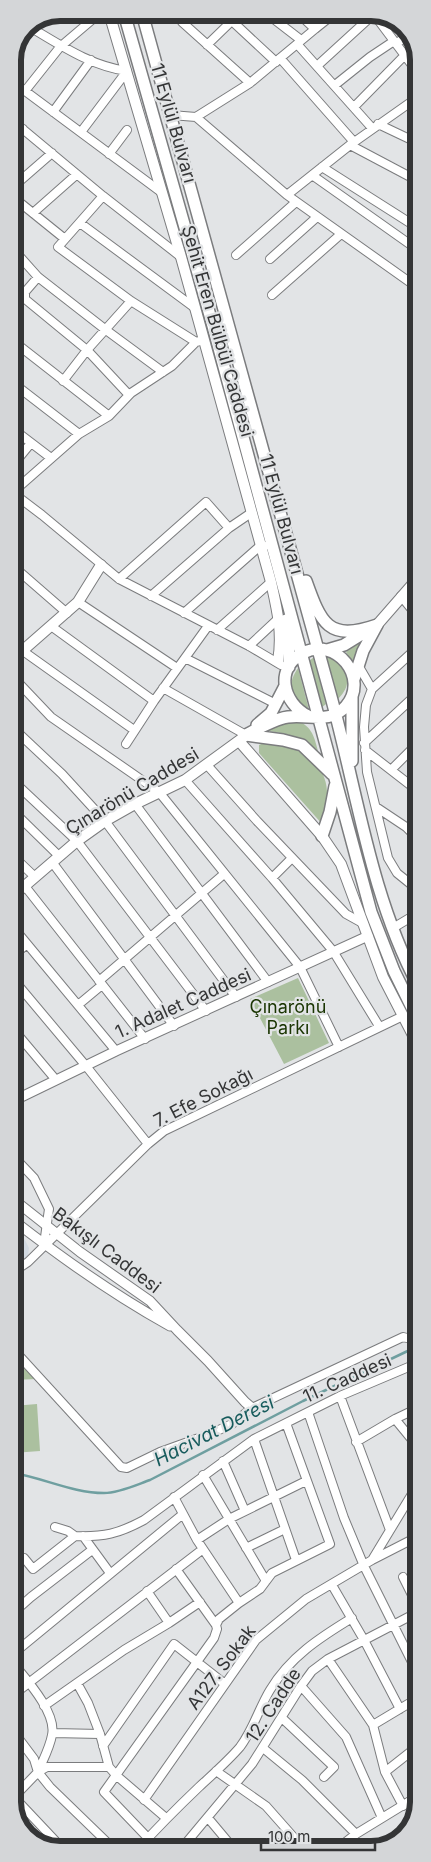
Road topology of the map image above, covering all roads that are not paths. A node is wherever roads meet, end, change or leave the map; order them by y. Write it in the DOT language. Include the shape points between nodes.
graph roads {
  1 [pos="90,21"];
  2 [pos="112,21"];
  3 [pos="126,21"];
  4 [pos="144,21"];
  5 [pos="183,21"];
  6 [pos="232,21"];
  7 [pos="275,21"];
  8 [pos="306,21"];
  9 [pos="325,21"];
  10 [pos="365,21"];
  11 [pos="381,23"];
  12 [pos="315,29"];
  13 [pos="36,31"];
  14 [pos="403,38"];
  15 [pos="299,42"];
  16 [pos="395,42"];
  17 [pos="207,45"];
  18 [pos="60,47"];
  19 [pos="407,58"];
  20 [pos="91,60"];
  21 [pos="278,60"];
  22 [pos="410,62"];
  23 [pos="317,66"];
  24 [pos="127,71"];
  25 [pos="250,83"];
  26 [pos="335,86"];
  27 [pos="21,88"];
  28 [pos="25,91"];
  29 [pos="410,102"];
  30 [pos="354,107"];
  31 [pos="53,112"];
  32 [pos="171,115"];
  33 [pos="196,117"];
  34 [pos="375,126"];
  35 [pos="23,129"];
  36 [pos="127,130"];
  37 [pos="81,132"];
  38 [pos="410,140"];
  39 [pos="352,143"];
  40 [pos="52,153"];
  41 [pos="109,154"];
  42 [pos="322,167"];
  43 [pos="76,175"];
  44 [pos="312,175"];
  45 [pos="410,176"];
  46 [pos="21,180"];
  47 [pos="161,192"];
  48 [pos="103,196"];
  49 [pos="287,196"];
  50 [pos="296,202"];
  51 [pos="21,204"];
  52 [pos="33,214"];
  53 [pos="317,217"];
  54 [pos="80,223"];
  55 [pos="410,223"];
  56 [pos="341,234"];
  57 [pos="65,239"];
  58 [pos="410,244"];
  59 [pos="236,255"];
  60 [pos="181,256"];
  61 [pos="21,259"];
  62 [pos="270,259"];
  63 [pos="38,277"];
  64 [pos="410,282"];
  65 [pos="272,294"];
  66 [pos="131,301"];
  67 [pos="195,308"];
  68 [pos="106,330"];
  69 [pos="200,341"];
  70 [pos="21,347"];
  71 [pos="87,350"];
  72 [pos="163,372"];
  73 [pos="63,381"];
  74 [pos="21,389"];
  75 [pos="128,395"];
  76 [pos="109,416"];
  77 [pos="79,434"];
  78 [pos="21,435"];
  79 [pos="31,443"];
  80 [pos="21,455"];
  81 [pos="51,458"];
  82 [pos="21,486"];
  83 [pos="21,499"];
  84 [pos="280,509"];
  85 [pos="251,514"];
  86 [pos="229,528"];
  87 [pos="266,546"];
  88 [pos="101,565"];
  89 [pos="21,573"];
  90 [pos="280,574"];
  91 [pos="119,579"];
  92 [pos="271,582"];
  93 [pos="410,586"];
  94 [pos="151,596"];
  95 [pos="401,596"];
  96 [pos="78,602"];
  97 [pos="410,607"];
  98 [pos="67,613"];
  99 [pos="184,613"];
  100 [pos="279,618"];
  101 [pos="377,625"];
  102 [pos="51,626"];
  103 [pos="208,626"];
  104 [pos="217,630"];
  105 [pos="249,646"];
  106 [pos="322,650"];
  107 [pos="23,651"];
  108 [pos="302,654"];
  109 [pos="410,654"];
  110 [pos="185,658"];
  111 [pos="278,661"];
  112 [pos="358,665"];
  113 [pos="178,668"];
  114 [pos="288,669"];
  115 [pos="354,679"];
  116 [pos="21,685"];
  117 [pos="285,686"];
  118 [pos="163,688"];
  119 [pos="372,689"];
  120 [pos="353,694"];
  121 [pos="154,701"];
  122 [pos="410,701"];
  123 [pos="276,704"];
  124 [pos="336,714"];
  125 [pos="313,717"];
  126 [pos="134,730"];
  127 [pos="21,736"];
  128 [pos="243,738"];
  129 [pos="126,744"];
  130 [pos="365,747"];
  131 [pos="410,751"];
  132 [pos="207,764"];
  133 [pos="391,770"];
  134 [pos="334,778"];
  135 [pos="185,780"];
  136 [pos="352,783"];
  137 [pos="410,784"];
  138 [pos="21,788"];
  139 [pos="159,792"];
  140 [pos="135,804"];
  141 [pos="376,807"];
  142 [pos="21,820"];
  143 [pos="105,821"];
  144 [pos="410,831"];
  145 [pos="322,836"];
  146 [pos="77,841"];
  147 [pos="292,858"];
  148 [pos="55,859"];
  149 [pos="21,864"];
  150 [pos="224,874"];
  151 [pos="34,876"];
  152 [pos="272,878"];
  153 [pos="410,884"];
  154 [pos="24,885"];
  155 [pos="21,888"];
  156 [pos="202,893"];
  157 [pos="176,916"];
  158 [pos="410,918"];
  159 [pos="364,924"];
  160 [pos="393,928"];
  161 [pos="21,936"];
  162 [pos="368,936"];
  163 [pos="150,937"];
  164 [pos="27,944"];
  165 [pos="21,949"];
  166 [pos="333,951"];
  167 [pos="125,959"];
  168 [pos="300,967"];
  169 [pos="410,967"];
  170 [pos="268,982"];
  171 [pos="101,983"];
  172 [pos="21,989"];
  173 [pos="236,997"];
  174 [pos="410,1004"];
  175 [pos="78,1005"];
  176 [pos="206,1011"];
  177 [pos="403,1016"];
  178 [pos="174,1026"];
  179 [pos="379,1026"];
  180 [pos="410,1030"];
  181 [pos="21,1038"];
  182 [pos="144,1039"];
  183 [pos="339,1047"];
  184 [pos="116,1052"];
  185 [pos="86,1066"];
  186 [pos="56,1080"];
  187 [pos="22,1096"];
  188 [pos="148,1144"];
  189 [pos="21,1164"];
  190 [pos="21,1205"];
  191 [pos="46,1224"];
  192 [pos="21,1226"];
  193 [pos="58,1234"];
  194 [pos="44,1244"];
  195 [pos="21,1267"];
  196 [pos="176,1330"];
  197 [pos="410,1339"];
  198 [pos="21,1358"];
  199 [pos="410,1366"];
  200 [pos="340,1396"];
  201 [pos="252,1408"];
  202 [pos="308,1412"];
  203 [pos="410,1412"];
  204 [pos="395,1419"];
  205 [pos="286,1423"];
  206 [pos="410,1437"];
  207 [pos="254,1440"];
  208 [pos="356,1442"];
  209 [pos="224,1461"];
  210 [pos="203,1475"];
  211 [pos="306,1481"];
  212 [pos="274,1495"];
  213 [pos="174,1497"];
  214 [pos="410,1497"];
  215 [pos="245,1510"];
  216 [pos="183,1514"];
  217 [pos="229,1519"];
  218 [pos="55,1526"];
  219 [pos="285,1529"];
  220 [pos="390,1530"];
  221 [pos="79,1536"];
  222 [pos="197,1540"];
  223 [pos="410,1541"];
  224 [pos="246,1548"];
  225 [pos="202,1549"];
  226 [pos="92,1550"];
  227 [pos="24,1558"];
  228 [pos="296,1560"];
  229 [pos="372,1560"];
  230 [pos="364,1566"];
  231 [pos="176,1569"];
  232 [pos="110,1573"];
  233 [pos="403,1578"];
  234 [pos="266,1581"];
  235 [pos="332,1585"];
  236 [pos="147,1591"];
  237 [pos="410,1592"];
  238 [pos="200,1602"];
  239 [pos="239,1603"];
  240 [pos="21,1606"];
  241 [pos="410,1616"];
  242 [pos="352,1618"];
  243 [pos="169,1623"];
  244 [pos="393,1624"];
  245 [pos="216,1625"];
  246 [pos="364,1640"];
  247 [pos="21,1647"];
  248 [pos="410,1658"];
  249 [pos="328,1659"];
  250 [pos="196,1662"];
  251 [pos="21,1674"];
  252 [pos="77,1683"];
  253 [pos="29,1684"];
  254 [pos="225,1684"];
  255 [pos="301,1686"];
  256 [pos="21,1690"];
  257 [pos="410,1703"];
  258 [pos="44,1706"];
  259 [pos="400,1709"];
  260 [pos="282,1718"];
  261 [pos="373,1725"];
  262 [pos="53,1733"];
  263 [pos="100,1734"];
  264 [pos="21,1742"];
  265 [pos="103,1746"];
  266 [pos="263,1748"];
  267 [pos="410,1752"];
  268 [pos="109,1767"];
  269 [pos="216,1771"];
  270 [pos="38,1772"];
  271 [pos="385,1772"];
  272 [pos="117,1776"];
  273 [pos="324,1777"];
  274 [pos="235,1783"];
  275 [pos="21,1790"];
  276 [pos="144,1800"];
  277 [pos="410,1801"];
  278 [pos="22,1806"];
  279 [pos="403,1806"];
  280 [pos="166,1818"];
  281 [pos="208,1818"];
  282 [pos="382,1818"];
  283 [pos="356,1834"];
  284 [pos="148,1838"];
  285 [pos="49,1839"];
  286 [pos="106,1841"];
  287 [pos="145,1841"];
  288 [pos="188,1841"];
  289 [pos="227,1841"];
  290 [pos="297,1841"];
  291 [pos="347,1841"];
  1 -- 18 [label="street"];
  2 -- 24 [label="main road, Şehit Eren Bülbül Caddesi"];
  3 -- 87 [label="main road, 11 Eylül Bulvarı" via="160,135"];
  4 -- 32 [label="main road, 11 Eylül Bulvarı"];
  5 -- 17 [label="street"];
  6 -- 17 [label="street"];
  6 -- 21 [label="street"];
  7 -- 15 [label="street"];
  8 -- 12 [label="street"];
  9 -- 12 [label="street"];
  10 -- 23 [label="street"];
  11 -- 16 [label="street"];
  12 -- 15 [label="street"];
  13 -- 18 [label="street"];
  14 -- 16 [label="street"];
  15 -- 21 [label="street"];
  15 -- 23 [label="street"];
  16 -- 19 [label="street"];
  16 -- 26 [label="street" via="370,57"];
  17 -- 25 [label="street"];
  18 -- 20 [label="street"];
  18 -- 28 [label="street"];
  19 -- 22 [label="street"];
  19 -- 30 [label="street"];
  20 -- 24 [label="street" via="110,69"];
  20 -- 31 [label="street"];
  21 -- 25 [label="street"];
  21 -- 39 [label="street"];
  23 -- 26 [label="street"];
  24 -- 37 [label="street"];
  24 -- 47 [label="main road, Şehit Eren Bülbül Caddesi"];
  25 -- 33 [label="street"];
  26 -- 30 [label="street"];
  27 -- 28 [label="street"];
  28 -- 31 [label="street"];
  29 -- 34 [label="street"];
  30 -- 34 [label="street"];
  31 -- 37 [label="street"];
  32 -- 33 [label="street"];
  32 -- 84 [label="main road, 11 Eylül Bulvarı"];
  33 -- 49 [label="street"];
  34 -- 38 [label="street"];
  34 -- 39 [label="street"];
  35 -- 40 [label="street"];
  36 -- 41 [label="street"];
  37 -- 41 [label="street"];
  39 -- 42 [label="street"];
  39 -- 45 [label="street"];
  40 -- 43 [label="street"];
  40 -- 46 [label="street"];
  41 -- 47 [label="street"];
  42 -- 44 [label="street"];
  42 -- 55 [label="street"];
  43 -- 48 [label="street"];
  43 -- 52 [label="street"];
  44 -- 49 [label="street"];
  44 -- 58 [label="street"];
  47 -- 60 [label="main road, Şehit Eren Bülbül Caddesi"];
  48 -- 54 [label="street"];
  48 -- 60 [label="street"];
  49 -- 50 [label="street"];
  50 -- 53 [label="street"];
  50 -- 59 [label="street"];
  51 -- 52 [label="street"];
  52 -- 57 [label="street"];
  53 -- 56 [label="street"];
  53 -- 62 [label="street"];
  54 -- 57 [label="street"];
  54 -- 67 [label="street"];
  56 -- 64 [label="street"];
  56 -- 65 [label="street"];
  57 -- 66 [label="street" via="58,247"];
  60 -- 67 [label="main road, Şehit Eren Bülbül Caddesi"];
  61 -- 63 [label="street"];
  63 -- 68 [label="street"];
  63 -- 71 [label="street" via="25,292 25,299"];
  66 -- 68 [label="street"];
  66 -- 69 [label="street"];
  67 -- 69 [label="main road, Şehit Eren Bülbül Caddesi"];
  68 -- 71 [label="street"];
  68 -- 72 [label="street"];
  69 -- 72 [label="street"];
  69 -- 85 [label="main road, Şehit Eren Bülbül Caddesi"];
  70 -- 73 [label="street"];
  71 -- 73 [label="street"];
  71 -- 75 [label="street"];
  72 -- 75 [label="street"];
  73 -- 76 [label="street"];
  74 -- 77 [label="street"];
  75 -- 76 [label="street"];
  76 -- 77 [label="street"];
  77 -- 81 [label="street"];
  78 -- 79 [label="street"];
  79 -- 80 [label="street"];
  79 -- 81 [label="street"];
  81 -- 82 [label="street"];
  83 -- 88 [label="street"];
  84 -- 101 [label="main road" via="319,616 346,632"];
  84 -- 106 [label="main road, 11 Eylül Bulvarı"];
  85 -- 86 [label="street"];
  85 -- 87 [label="main road, Şehit Eren Bülbül Caddesi"];
  86 -- 91 [label="street" via="206,502"];
  86 -- 94 [label="street"];
  87 -- 90 [label="main road, 11 Eylül Bulvarı"];
  87 -- 92 [label="main road, Şehit Eren Bülbül Caddesi"];
  87 -- 99 [label="street"];
  88 -- 91 [label="street"];
  88 -- 96 [label="main road"];
  89 -- 98 [label="street"];
  90 -- 108 [label="main road, 11 Eylül Bulvarı"];
  90 -- 114 [label="main road" via="289,642"];
  91 -- 94 [label="street"];
  92 -- 100 [label="main road, Şehit Eren Bülbül Caddesi"];
  92 -- 104 [label="street"];
  93 -- 95 [label="main road"];
  94 -- 99 [label="street"];
  95 -- 97 [label="street"];
  95 -- 101 [label="main road"];
  96 -- 98 [label="main road"];
  96 -- 113 [label="street"];
  98 -- 102 [label="main road"];
  99 -- 103 [label="street"];
  100 -- 105 [label="street"];
  100 -- 111 [label="main road, Şehit Eren Bülbül Caddesi"];
  101 -- 106 [label="main road" via="344,645"];
  101 -- 112 [label="main road"];
  102 -- 107 [label="main road"];
  102 -- 121 [label="street"];
  103 -- 104 [label="street"];
  103 -- 110 [label="street"];
  104 -- 105 [label="street"];
  105 -- 111 [label="street"];
  106 -- 108 [label="main road"];
  106 -- 115 [label="main road" via="345,660"];
  106 -- 124 [label="main road, 11 Eylül Bulvarı"];
  107 -- 126 [label="street"];
  108 -- 114 [label="main road"];
  108 -- 125 [label="main road, 11 Eylül Bulvarı"];
  109 -- 119 [label="street"];
  110 -- 113 [label="street"];
  110 -- 123 [label="street"];
  111 -- 114 [label="street"];
  112 -- 115 [label="main road"];
  112 -- 119 [label="street"];
  113 -- 118 [label="street"];
  114 -- 117 [label="main road"];
  115 -- 120 [label="main road"];
  116 -- 139 [label="street" via="51,717"];
  117 -- 123 [label="main road"];
  117 -- 125 [label="main road" via="292,705 299,712"];
  118 -- 121 [label="street"];
  118 -- 128 [label="street"];
  119 -- 130 [label="street" via="366,705"];
  120 -- 124 [label="main road"];
  120 -- 136 [label="main road"];
  121 -- 126 [label="street"];
  122 -- 130 [label="street"];
  123 -- 128 [label="main road" via="271,713"];
  124 -- 125 [label="main road"];
  124 -- 136 [label="main road, 11 Eylül Bulvarı"];
  125 -- 128 [label="main road" via="288,717"];
  125 -- 134 [label="main road, 11 Eylül Bulvarı"];
  126 -- 129 [label="street"];
  127 -- 143 [label="street"];
  128 -- 132 [label="main road, Çınarönü Caddesi"];
  128 -- 134 [label="main road" via="283,740 302,746"];
  128 -- 145 [label="main road"];
  130 -- 133 [label="street"];
  130 -- 141 [label="street" via="367,772"];
  131 -- 133 [label="street"];
  132 -- 135 [label="main road, Çınarönü Caddesi"];
  132 -- 147 [label="street"];
  133 -- 137 [label="street"];
  134 -- 145 [label="main road" via="330,812"];
  134 -- 174 [label="main road, 11 Eylül Bulvarı" via="370,912"];
  135 -- 139 [label="main road, Çınarönü Caddesi"];
  135 -- 152 [label="street"];
  136 -- 160 [label="main road, 11 Eylül Bulvarı"];
  138 -- 146 [label="street"];
  139 -- 140 [label="main road, Çınarönü Caddesi"];
  139 -- 150 [label="street"];
  140 -- 143 [label="main road, Çınarönü Caddesi"];
  140 -- 156 [label="street"];
  141 -- 144 [label="street"];
  141 -- 153 [label="street" via="388,858 397,873"];
  142 -- 148 [label="street"];
  143 -- 146 [label="main road, Çınarönü Caddesi"];
  143 -- 157 [label="street"];
  145 -- 159 [label="main road" via="341,864"];
  146 -- 148 [label="main road, Çınarönü Caddesi"];
  146 -- 163 [label="street"];
  147 -- 152 [label="street"];
  147 -- 159 [label="street" via="346,914"];
  148 -- 151 [label="main road, Çınarönü Caddesi"];
  148 -- 167 [label="street"];
  149 -- 151 [label="street"];
  150 -- 156 [label="street"];
  150 -- 168 [label="street"];
  151 -- 154 [label="main road, Çınarönü Caddesi"];
  152 -- 166 [label="street"];
  154 -- 155 [label="main road, Çınarönü Caddesi"];
  154 -- 171 [label="street"];
  156 -- 157 [label="street"];
  156 -- 170 [label="street"];
  157 -- 163 [label="street"];
  157 -- 173 [label="street"];
  158 -- 160 [label="street"];
  159 -- 162 [label="main road"];
  160 -- 169 [label="main road, 11 Eylül Bulvarı"];
  161 -- 164 [label="street"];
  162 -- 166 [label="street, 1. Adalet Caddesi"];
  162 -- 177 [label="main road"];
  163 -- 167 [label="street"];
  163 -- 176 [label="street"];
  164 -- 165 [label="street"];
  164 -- 175 [label="street"];
  166 -- 168 [label="street, 1. Adalet Caddesi"];
  166 -- 179 [label="street"];
  167 -- 171 [label="street"];
  167 -- 178 [label="street"];
  168 -- 170 [label="street, 1. Adalet Caddesi"];
  168 -- 183 [label="street"];
  170 -- 173 [label="street, 1. Adalet Caddesi"];
  171 -- 175 [label="street"];
  171 -- 182 [label="street"];
  172 -- 185 [label="street"];
  173 -- 176 [label="street, 1. Adalet Caddesi"];
  175 -- 184 [label="street"];
  176 -- 178 [label="street, 1. Adalet Caddesi"];
  177 -- 179 [label="street, 7. Efe Sokağı"];
  177 -- 180 [label="main road"];
  178 -- 182 [label="street, 1. Adalet Caddesi"];
  179 -- 183 [label="street, 7. Efe Sokağı"];
  181 -- 186 [label="street"];
  182 -- 184 [label="street, 1. Adalet Caddesi"];
  183 -- 188 [label="street, 7. Efe Sokağı" via="177,1124"];
  184 -- 185 [label="street, 1. Adalet Caddesi"];
  185 -- 186 [label="street, 1. Adalet Caddesi"];
  185 -- 188 [label="street"];
  186 -- 187 [label="street, 1. Adalet Caddesi"];
  188 -- 193 [label="street, 7. Efe Sokağı"];
  189 -- 191 [label="street" via="34,1178 49,1209"];
  190 -- 191 [label="street, Bakışlı Caddesi"];
  191 -- 193 [label="street, Bakışlı Caddesi"];
  191 -- 194 [label="street"];
  192 -- 194 [label="street, Bakışlı Caddesi"];
  193 -- 194 [label="street, 7. Efe Sokağı"];
  193 -- 196 [label="street, Bakışlı Caddesi" via="150,1301"];
  194 -- 195 [label="street, 7. Efe Sokağı"];
  194 -- 196 [label="street, Bakışlı Caddesi" via="127,1302"];
  196 -- 201 [label="street, Bakışlı Caddesi"];
  197 -- 201 [label="street" via="402,1338"];
  198 -- 201 [label="street" via="120,1467 127,1468 210,1434 232,1424"];
  199 -- 200 [label="street, 11. Caddesi"];
  200 -- 202 [label="street, 11. Caddesi"];
  200 -- 208 [label="street"];
  202 -- 205 [label="street, 11. Caddesi"];
  202 -- 230 [label="street"];
  203 -- 204 [label="street"];
  204 -- 206 [label="street"];
  204 -- 208 [label="street"];
  205 -- 207 [label="street, 11. Caddesi"];
  205 -- 211 [label="street"];
  207 -- 209 [label="street, 11. Caddesi"];
  207 -- 212 [label="street"];
  208 -- 220 [label="street"];
  209 -- 210 [label="street, 11. Caddesi"];
  209 -- 215 [label="street"];
  210 -- 213 [label="street, 11. Caddesi"];
  210 -- 217 [label="street"];
  211 -- 212 [label="street"];
  211 -- 228 [label="street" via="330,1544"];
  212 -- 215 [label="street"];
  212 -- 219 [label="street"];
  213 -- 216 [label="street"];
  213 -- 221 [label="street, 11. Caddesi" via="126,1530 112,1535"];
  214 -- 220 [label="street, A127. Sokak"];
  215 -- 217 [label="street"];
  216 -- 222 [label="street"];
  216 -- 232 [label="street"];
  217 -- 222 [label="street"];
  217 -- 224 [label="street"];
  218 -- 221 [label="street, 11. Caddesi"];
  219 -- 224 [label="street"];
  219 -- 228 [label="street"];
  220 -- 229 [label="street, A127. Sokak"];
  221 -- 226 [label="street"];
  221 -- 227 [label="street" via="33,1570"];
  222 -- 225 [label="street"];
  223 -- 229 [label="street"];
  224 -- 234 [label="street"];
  225 -- 231 [label="street"];
  225 -- 239 [label="street"];
  226 -- 232 [label="street"];
  226 -- 240 [label="street"];
  228 -- 234 [label="street" via="272,1573"];
  229 -- 230 [label="street, A127. Sokak"];
  230 -- 235 [label="street, A127. Sokak"];
  230 -- 244 [label="street"];
  231 -- 236 [label="street"];
  231 -- 238 [label="street"];
  232 -- 247 [label="street"];
  233 -- 237 [label="street"];
  234 -- 239 [label="street"];
  235 -- 242 [label="street"];
  235 -- 254 [label="street, A127. Sokak" via="306,1599 256,1640"];
  236 -- 243 [label="street"];
  236 -- 253 [label="street"];
  238 -- 243 [label="street"];
  238 -- 245 [label="street"];
  239 -- 245 [label="street"];
  241 -- 244 [label="street, 12. Cadde"];
  242 -- 246 [label="street"];
  242 -- 269 [label="street" via="306,1647 286,1667 270,1689 250,1731"];
  243 -- 252 [label="street"];
  244 -- 246 [label="street, 12. Cadde"];
  244 -- 248 [label="street"];
  245 -- 250 [label="street" via="216,1634"];
  246 -- 249 [label="street, 12. Cadde"];
  246 -- 259 [label="street"];
  249 -- 255 [label="street, 12. Cadde" via="312,1671"];
  249 -- 261 [label="street"];
  250 -- 254 [label="street"];
  250 -- 265 [label="street" via="174,1644"];
  250 -- 272 [label="street"];
  251 -- 253 [label="street"];
  252 -- 258 [label="street"];
  252 -- 263 [label="street"];
  253 -- 256 [label="street"];
  253 -- 258 [label="street"];
  254 -- 276 [label="street, A127. Sokak"];
  255 -- 260 [label="street, 12. Cadde"];
  255 -- 282 [label="street" via="346,1737"];
  257 -- 259 [label="street"];
  258 -- 262 [label="street" via="52,1721"];
  259 -- 261 [label="street"];
  260 -- 266 [label="street, 12. Cadde"];
  260 -- 273 [label="street" via="334,1767"];
  261 -- 271 [label="street"];
  262 -- 263 [label="street"];
  262 -- 270 [label="street"];
  263 -- 265 [label="street"];
  264 -- 270 [label="street" via="34,1759"];
  265 -- 268 [label="street"];
  266 -- 274 [label="street, 12. Cadde"];
  266 -- 283 [label="street" via="302,1780"];
  267 -- 271 [label="street"];
  268 -- 270 [label="street" via="56,1766"];
  268 -- 272 [label="street"];
  269 -- 274 [label="street"];
  269 -- 280 [label="street"];
  270 -- 275 [label="street"];
  270 -- 286 [label="street"];
  271 -- 279 [label="street"];
  272 -- 276 [label="street"];
  272 -- 284 [label="street" via="104,1792"];
  274 -- 281 [label="street, 12. Cadde"];
  274 -- 290 [label="street" via="266,1806"];
  276 -- 280 [label="street"];
  277 -- 279 [label="street"];
  278 -- 285 [label="street"];
  279 -- 282 [label="street"];
  280 -- 284 [label="street"];
  281 -- 288 [label="street, 12. Cadde"];
  281 -- 289 [label="street"];
  282 -- 283 [label="street"];
  283 -- 291 [label="street"];
  284 -- 287 [label="street"];
}
